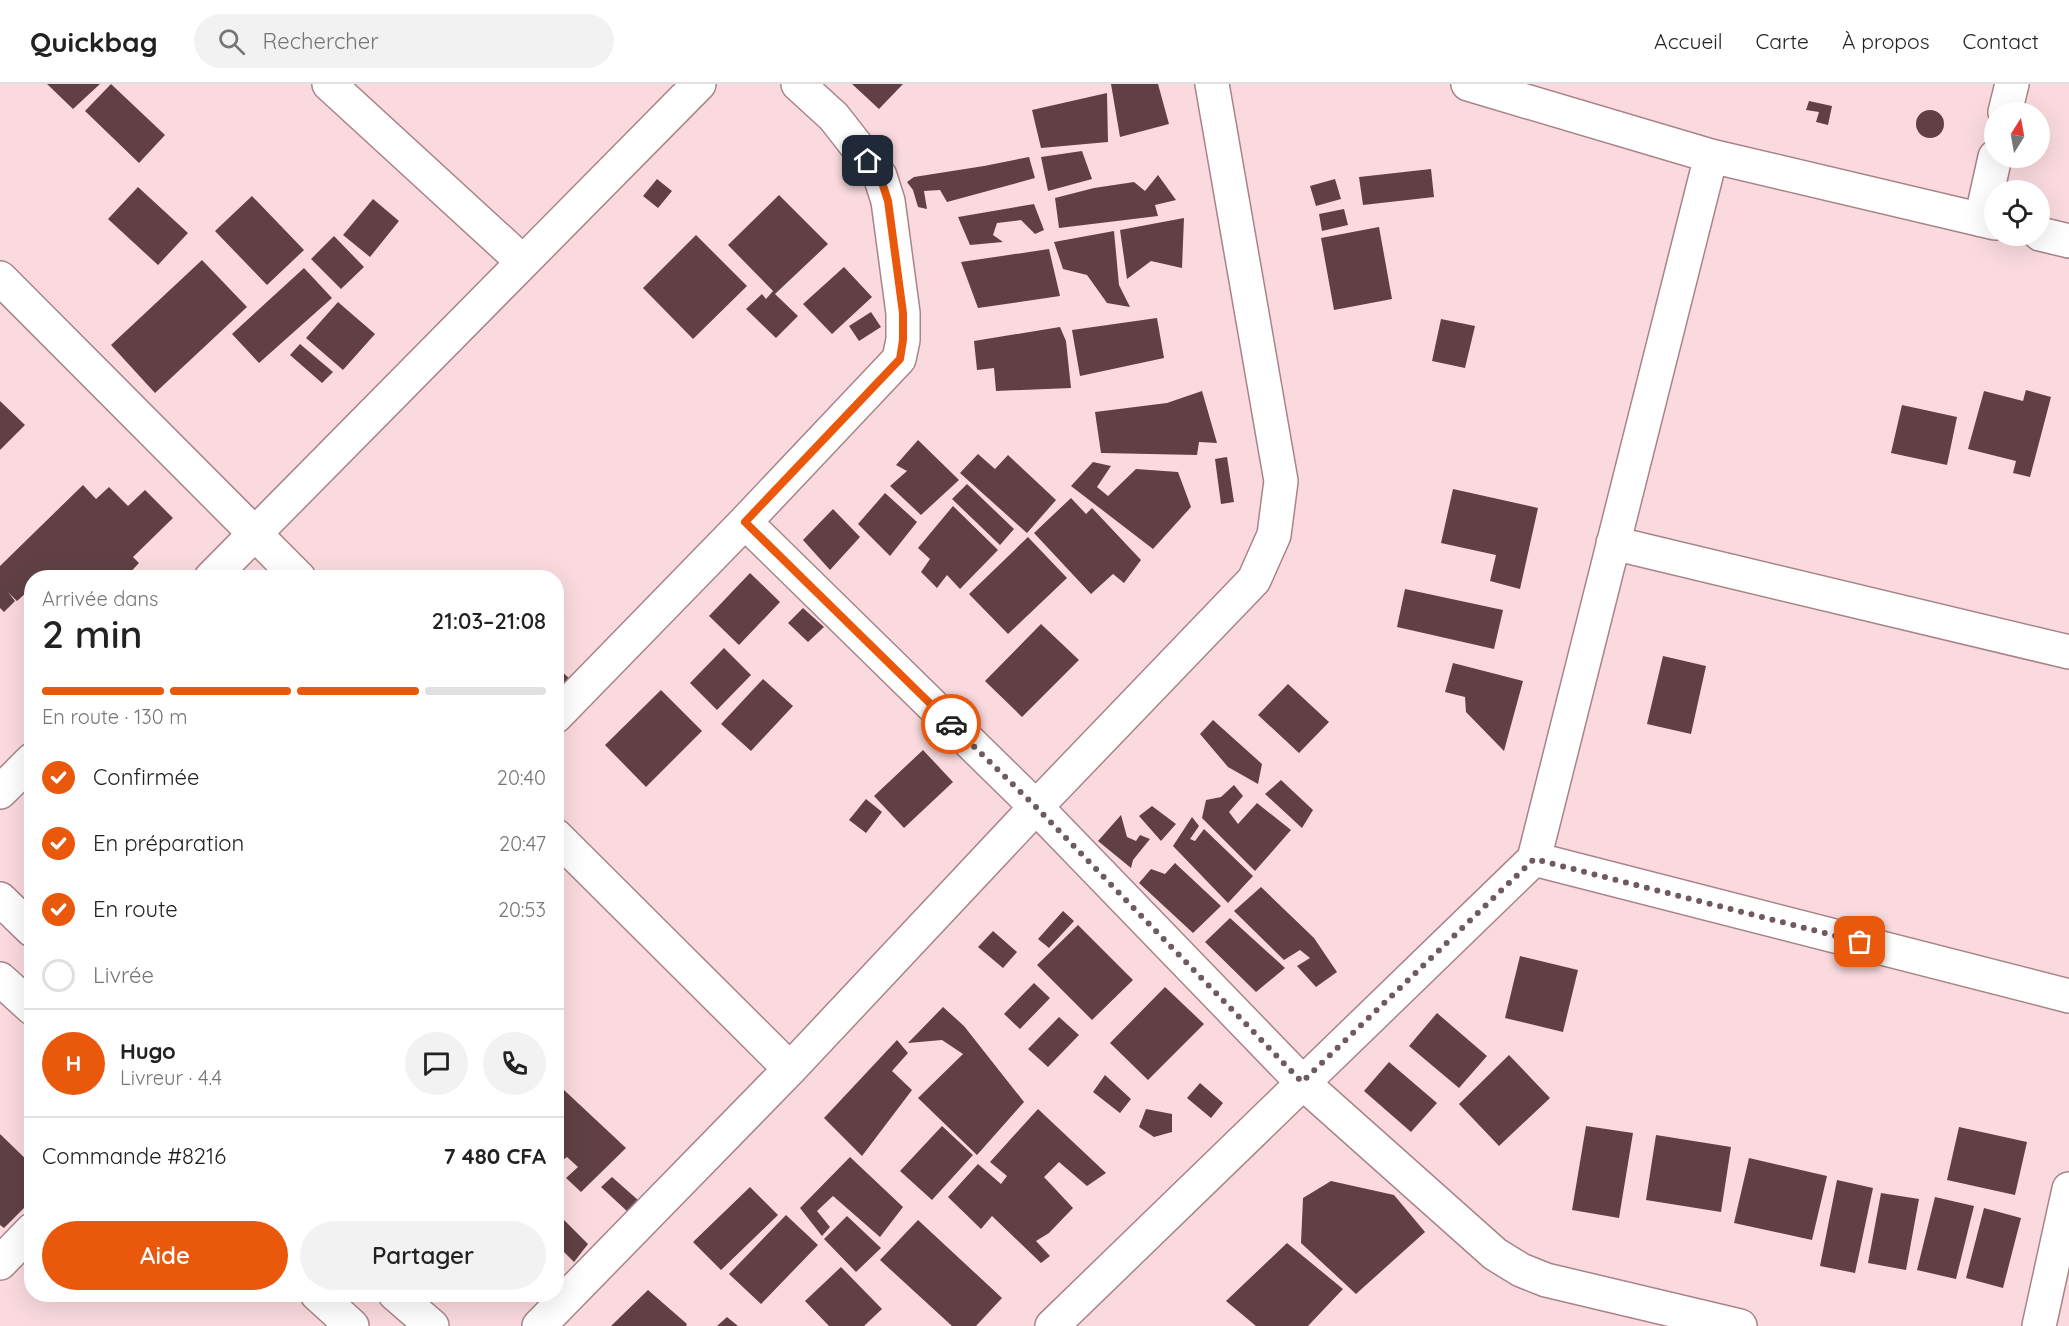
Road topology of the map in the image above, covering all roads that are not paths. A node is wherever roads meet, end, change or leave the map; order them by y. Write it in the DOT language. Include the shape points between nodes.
graph roads {
  1 [pos="329,84"];
  2 [pos="699,84"];
  3 [pos="798,84"];
  4 [pos="1212,84"];
  5 [pos="1470,84"];
  6 [pos="2012,84"];
  7 [pos="2008,102"];
  8 [pos="1711,156"];
  9 [pos="1984,221"];
  10 [pos="2050,236"];
  11 [pos="2069,241"];
  12 [pos="523,262"];
  13 [pos="0,278"];
  14 [pos="745,522"];
  15 [pos="255,533"];
  16 [pos="1613,543"];
  17 [pos="219,570"];
  18 [pos="291,570"];
  19 [pos="2069,652"];
  20 [pos="564,708"];
  21 [pos="24,768"];
  22 [pos="0,792"];
  23 [pos="1036,807"];
  24 [pos="564,844"];
  25 [pos="1534,859"];
  26 [pos="0,899"];
  27 [pos="24,922"];
  28 [pos="0,979"];
  29 [pos="2069,996"];
  30 [pos="24,1001"];
  31 [pos="790,1069"];
  32 [pos="1302,1082"];
  33 [pos="2069,1189"];
  34 [pos="24,1238"];
  35 [pos="0,1263"];
  36 [pos="564,1300"];
  37 [pos="326,1302"];
  38 [pos="404,1302"];
  39 [pos="562,1302"];
  40 [pos="352,1326"];
  41 [pos="432,1326"];
  42 [pos="539,1326"];
  43 [pos="1052,1326"];
  44 [pos="1740,1326"];
  45 [pos="2039,1326"];
  1 -- 12 [label="street"];
  2 -- 12 [label="street"];
  3 -- 14 [label="street" via="834,117 880,176 888,201 903,340 900,359"];
  4 -- 23 [label="street" via="1281,481 1274,535 1254,580"];
  5 -- 8 [label="street"];
  6 -- 7 [label="street"];
  8 -- 9 [label="street"];
  8 -- 16 [label="street"];
  10 -- 11 [label="street"];
  12 -- 15 [label="street"];
  13 -- 15 [label="street"];
  14 -- 20 [label="street"];
  14 -- 23 [label="street"];
  15 -- 17 [label="street"];
  15 -- 18 [label="street"];
  16 -- 19 [label="street"];
  16 -- 25 [label="street"];
  21 -- 22 [label="street"];
  23 -- 31 [label="street"];
  23 -- 32 [label="street"];
  24 -- 31 [label="street"];
  25 -- 29 [label="street"];
  25 -- 32 [label="street"];
  26 -- 27 [label="street"];
  28 -- 30 [label="street"];
  31 -- 36 [label="street"];
  32 -- 43 [label="street"];
  32 -- 44 [label="street" via="1495,1254 1521,1270 1546,1280"];
  33 -- 45 [label="street"];
  34 -- 35 [label="street"];
  37 -- 40 [label="street"];
  38 -- 41 [label="street"];
  39 -- 42 [label="street"];
}
